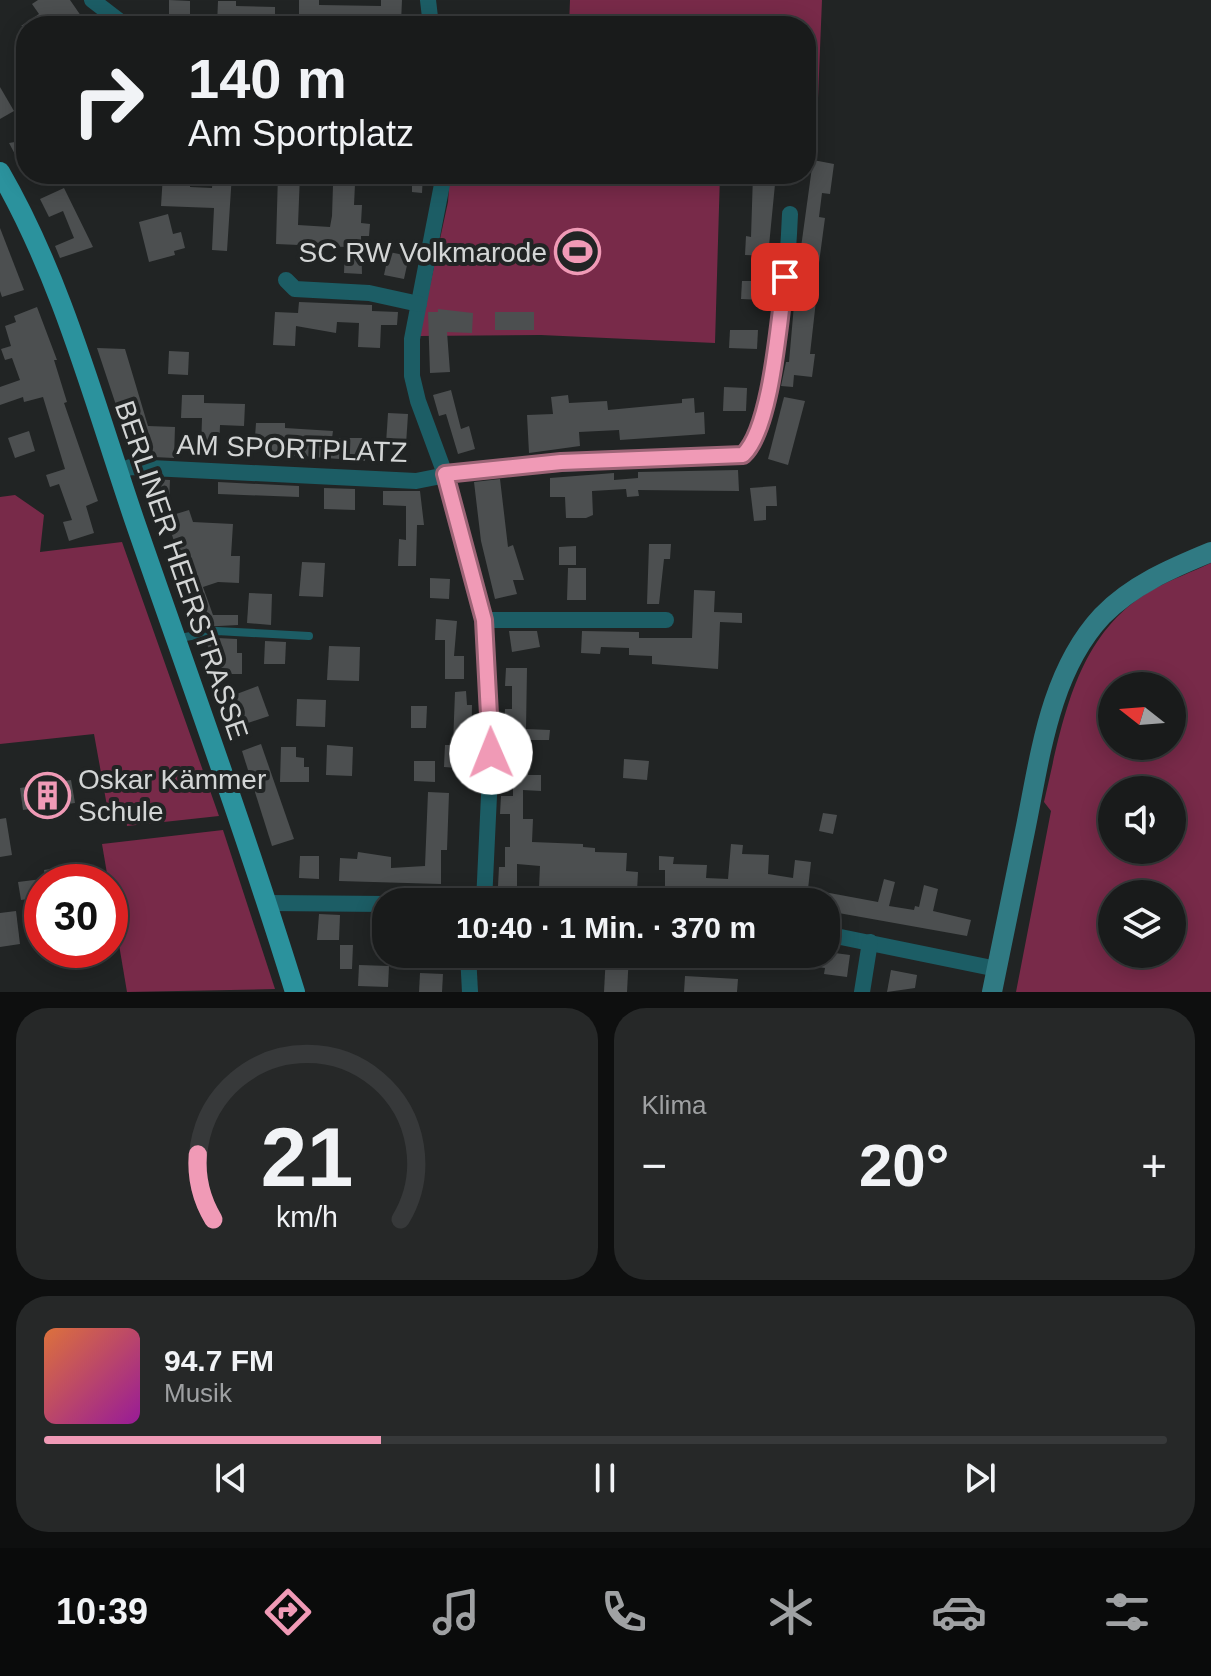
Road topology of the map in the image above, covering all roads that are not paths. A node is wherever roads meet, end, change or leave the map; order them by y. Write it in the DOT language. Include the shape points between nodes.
graph roads {
  1 [pos="92,0"];
  2 [pos="113,16"];
  3 [pos="2,180"];
  4 [pos="442,184"];
  5 [pos="790,214"];
  6 [pos="286,280"];
  7 [pos="419,304"];
  8 [pos="118,471"];
  9 [pos="445,474"];
  10 [pos="1211,552"];
  11 [pos="484,620"];
  12 [pos="666,620"];
  13 [pos="309,636"];
  14 [pos="175,639"];
  15 [pos="485,888"];
  16 [pos="268,903"];
  17 [pos="372,904"];
  18 [pos="840,937"];
  19 [pos="870,942"];
  20 [pos="469,968"];
  21 [pos="997,969"];
  22 [pos="295,992"];
  23 [pos="470,992"];
  24 [pos="862,992"];
  25 [pos="992,992"];
  1 -- 2 [label="street"];
  3 -- 8 [label="main road, BERLINER HEERSTRASSE" via="46,271"];
  4 -- 7 [label="street"];
  5 -- 9 [label="street, AM SPORTPLATZ" via="769,389 755,438 743,455 561,462"];
  6 -- 7 [label="street" via="295,289 369,293"];
  7 -- 9 [label="street" via="412,376"];
  8 -- 9 [label="street, AM SPORTPLATZ" via="131,467 416,481"];
  8 -- 14 [label="main road, BERLINER HEERSTRASSE"];
  9 -- 11 [label="street"];
  10 -- 21 [label="main road" via="1154,578 1115,604 1068,667 1040,757"];
  11 -- 12 [label="street"];
  11 -- 15 [label="street" via="491,753"];
  13 -- 14 [label="lane" via="217,631"];
  14 -- 16 [label="main road, BERLINER HEERSTRASSE"];
  16 -- 17 [label="street"];
  16 -- 22 [label="main road, BERLINER HEERSTRASSE"];
  18 -- 19 [label="street"];
  19 -- 21 [label="street"];
  19 -- 24 [label="street"];
  20 -- 23 [label="street"];
  21 -- 25 [label="main road"];
}
